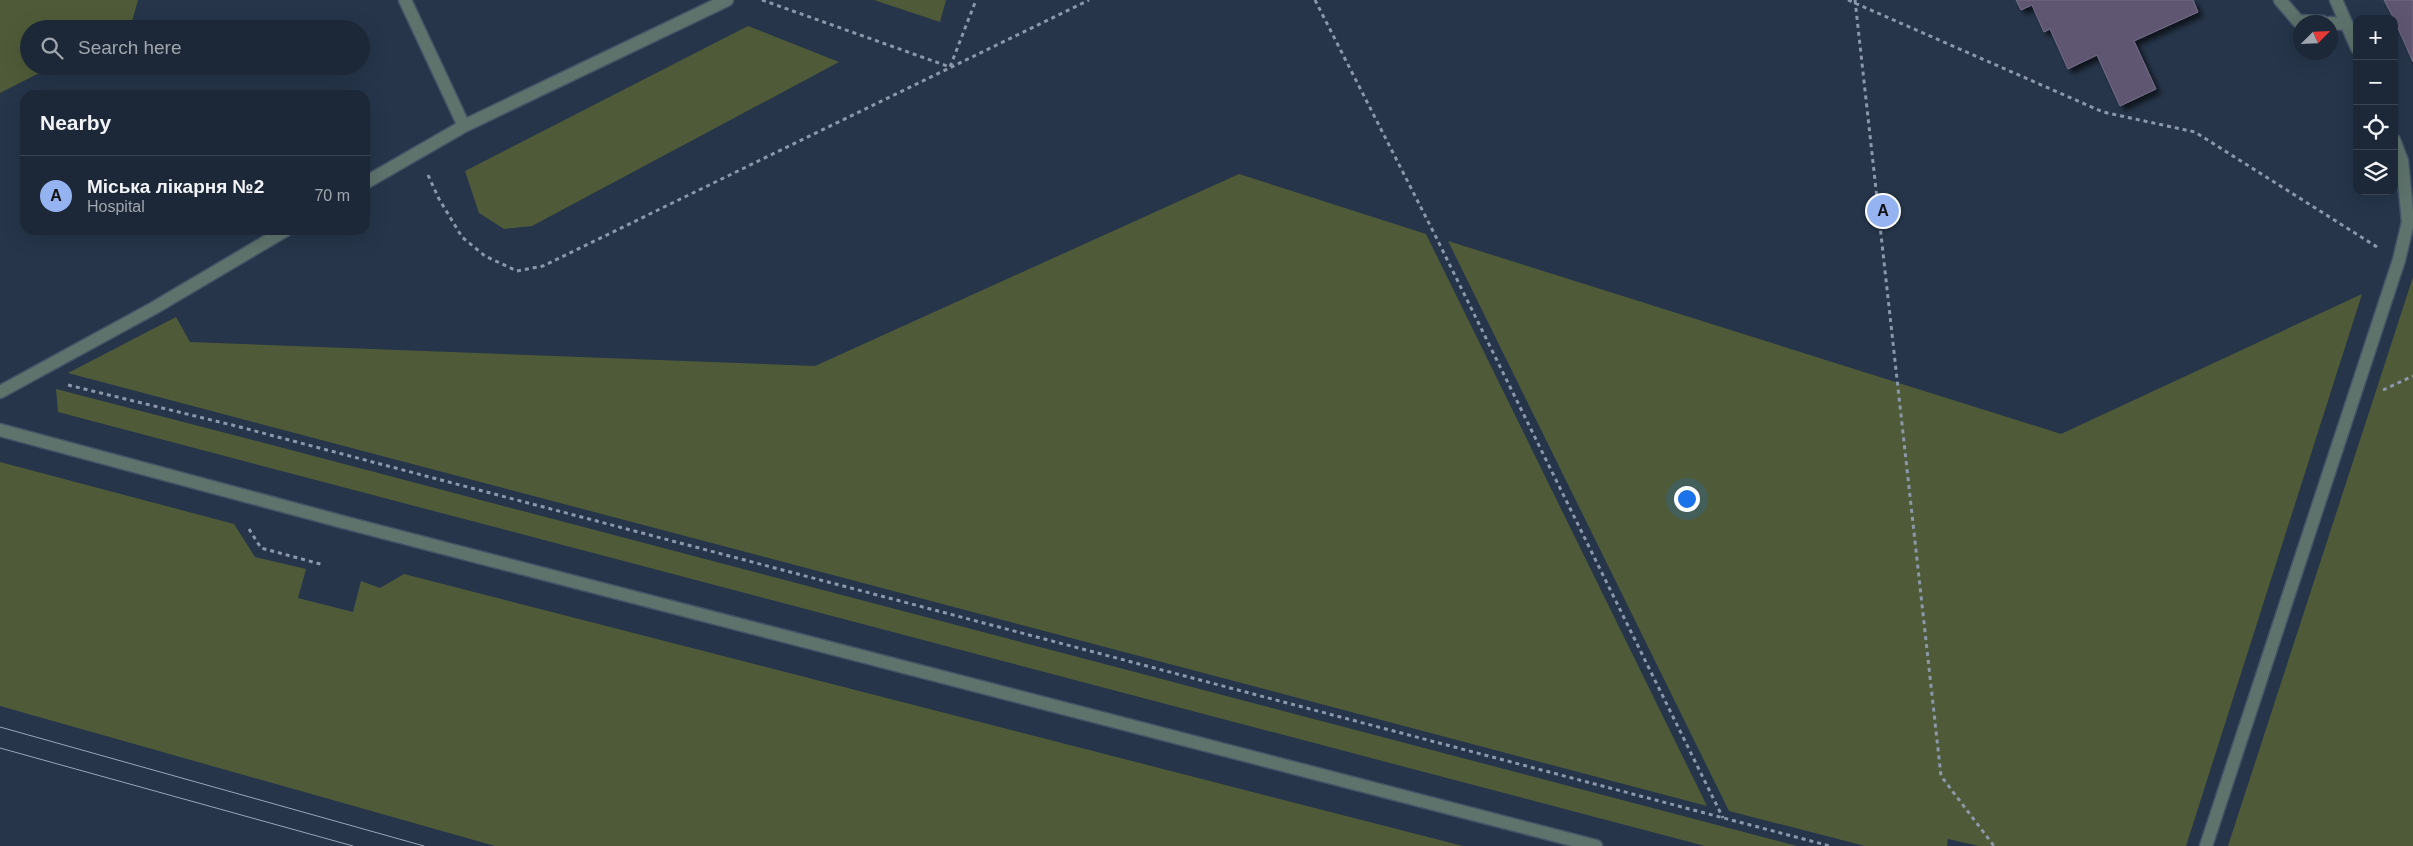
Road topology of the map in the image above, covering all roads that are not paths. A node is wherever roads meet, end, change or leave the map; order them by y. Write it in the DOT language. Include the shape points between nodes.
graph roads {
  1 [pos="405,0"];
  2 [pos="728,0"];
  3 [pos="2280,0"];
  4 [pos="2336,0"];
  5 [pos="2294,15"];
  6 [pos="2338,24"];
  7 [pos="2346,24"];
  8 [pos="2353,39"];
  9 [pos="464,126"];
  10 [pos="2398,145"];
  11 [pos="2408,158"];
  12 [pos="370,180"];
  13 [pos="278,235"];
  14 [pos="0,392"];
  15 [pos="0,430"];
  16 [pos="1596,846"];
  17 [pos="2206,846"];
  1 -- 9 [label="street"];
  2 -- 9 [label="street"];
  3 -- 5 [label="street"];
  4 -- 7 [label="street"];
  6 -- 7 [label="street"];
  7 -- 8 [label="street"];
  9 -- 12 [label="street"];
  10 -- 11 [label="street"];
  11 -- 17 [label="street" via="2408,222 2399,260"];
  13 -- 14 [label="street" via="154,308"];
  15 -- 16 [label="street"];
}
